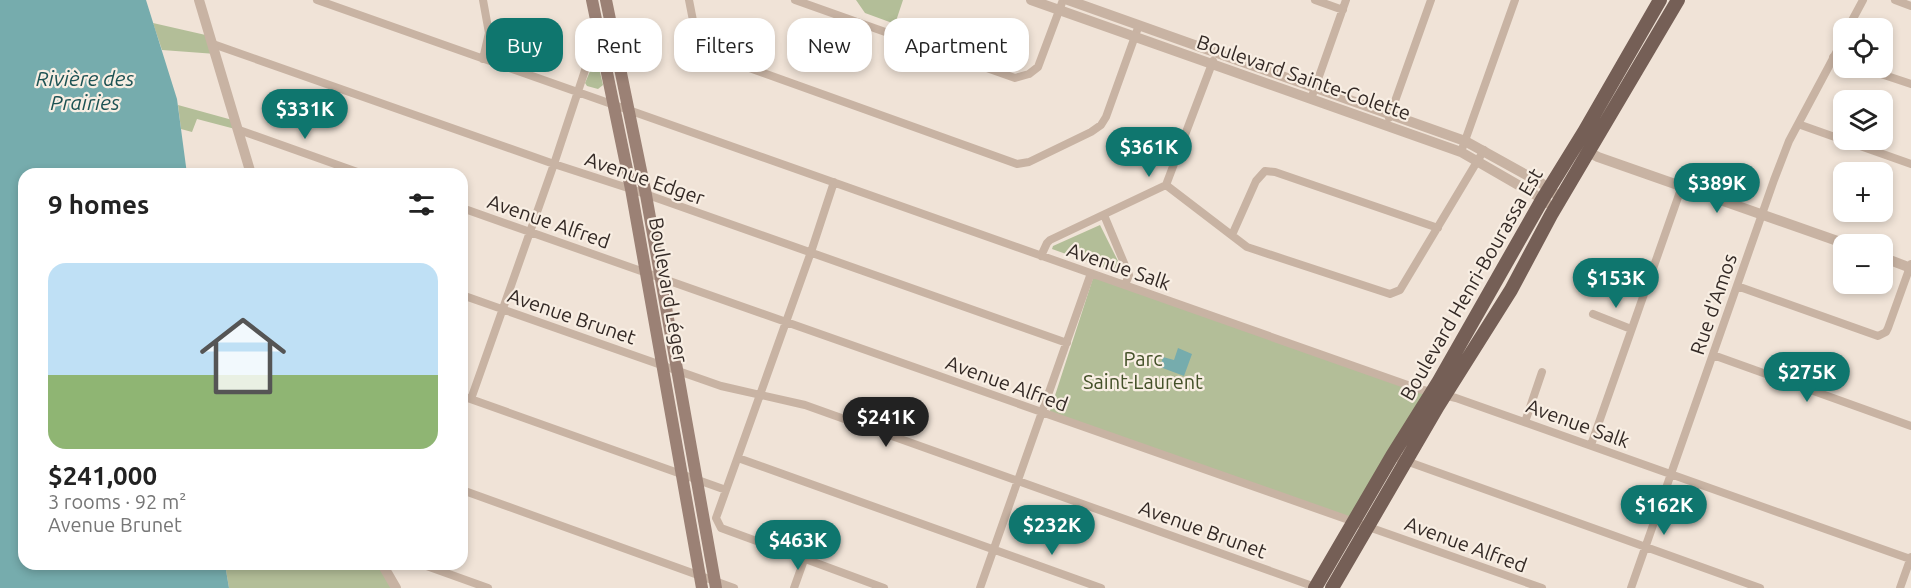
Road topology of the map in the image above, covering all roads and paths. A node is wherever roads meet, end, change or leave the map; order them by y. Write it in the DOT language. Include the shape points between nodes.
graph roads {
  1 [pos="199,0"];
  2 [pos="317,0"];
  3 [pos="483,0"];
  4 [pos="592,0"];
  5 [pos="606,0"];
  6 [pos="689,0"];
  7 [pos="795,0"];
  8 [pos="1031,0"];
  9 [pos="1068,0"];
  10 [pos="1314,0"];
  11 [pos="1346,0"];
  12 [pos="1431,0"];
  13 [pos="1515,0"];
  14 [pos="1660,0"];
  15 [pos="1678,0"];
  16 [pos="1863,0"];
  17 [pos="1894,0"];
  18 [pos="1061,5"];
  19 [pos="1911,6"];
  20 [pos="1342,10"];
  21 [pos="596,18"];
  22 [pos="1853,18"];
  23 [pos="1139,25"];
  24 [pos="1134,36"];
  25 [pos="213,44"];
  26 [pos="1216,51"];
  27 [pos="1833,57"];
  28 [pos="483,59"];
  29 [pos="1212,64"];
  30 [pos="584,72"];
  31 [pos="607,72"];
  32 [pos="1893,78"];
  33 [pos="1911,84"];
  34 [pos="1316,87"];
  35 [pos="578,92"];
  36 [pos="1311,99"];
  37 [pos="614,105"];
  38 [pos="629,110"];
  39 [pos="1390,113"];
  40 [pos="1798,124"];
  41 [pos="1387,126"];
  42 [pos="239,130"];
  43 [pos="1465,141"];
  44 [pos="1575,145"];
  45 [pos="1484,150"];
  46 [pos="1461,152"];
  47 [pos="1588,152"];
  48 [pos="1477,160"];
  49 [pos="554,164"];
  50 [pos="1911,164"];
  51 [pos="249,168"];
  52 [pos="346,168"];
  53 [pos="834,182"];
  54 [pos="1166,185"];
  55 [pos="1682,186"];
  56 [pos="631,189"];
  57 [pos="1546,194"];
  58 [pos="646,195"];
  59 [pos="1558,204"];
  60 [pos="468,210"];
  61 [pos="1104,215"];
  62 [pos="1762,215"];
  63 [pos="1438,228"];
  64 [pos="530,232"];
  65 [pos="1232,235"];
  66 [pos="1833,240"];
  67 [pos="811,252"];
  68 [pos="1041,256"];
  69 [pos="1893,261"];
  70 [pos="1911,266"];
  71 [pos="646,272"];
  72 [pos="1091,273"];
  73 [pos="660,278"];
  74 [pos="1125,285"];
  75 [pos="1737,286"];
  76 [pos="468,297"];
  77 [pos="503,309"];
  78 [pos="1593,314"];
  79 [pos="785,321"];
  80 [pos="1630,329"];
  81 [pos="1067,343"];
  82 [pos="1713,355"];
  83 [pos="662,365"];
  84 [pos="677,371"];
  85 [pos="1542,372"];
  86 [pos="760,394"];
  87 [pos="1438,394"];
  88 [pos="468,398"];
  89 [pos="471,399"];
  90 [pos="1041,412"];
  91 [pos="1525,422"];
  92 [pos="1911,426"];
  93 [pos="1591,445"];
  94 [pos="1392,456"];
  95 [pos="738,458"];
  96 [pos="1406,462"];
  97 [pos="682,474"];
  98 [pos="1672,474"];
  99 [pos="697,479"];
  100 [pos="1018,481"];
  101 [pos="726,490"];
  102 [pos="468,492"];
  103 [pos="1353,522"];
  104 [pos="1367,527"];
  105 [pos="1645,548"];
  106 [pos="993,549"];
  107 [pos="1911,558"];
  108 [pos="804,560"];
  109 [pos="386,570"];
  110 [pos="438,570"];
  111 [pos="700,574"];
  112 [pos="715,584"];
  113 [pos="396,588"];
  114 [pos="488,588"];
  115 [pos="702,588"];
  116 [pos="735,588"];
  117 [pos="794,588"];
  118 [pos="884,588"];
  119 [pos="980,588"];
  120 [pos="1101,588"];
  121 [pos="1316,588"];
  122 [pos="1332,588"];
  123 [pos="1542,588"];
  124 [pos="1631,588"];
  125 [pos="1760,588"];
  126 [pos="1900,588"];
  1 -- 25 [label="street"];
  2 -- 28 [label="street, Avenue Salk"];
  3 -- 28 [label="street" via="489,33"];
  4 -- 21 [label="main road, Boulevard Léger"];
  5 -- 38 [label="main road, Boulevard Léger"];
  6 -- 24 [label="street" via="699,46 709,54 1017,164 1029,162 1101,125"];
  7 -- 18 [label="street" via="1015,78 1038,67"];
  8 -- 18 [label="street, Boulevard Sainte-Colette"];
  9 -- 23 [label="street, Boulevard Sainte-Colette"];
  10 -- 20 [label="street"];
  11 -- 20 [label="street"];
  12 -- 39 [label="street"];
  13 -- 43 [label="street"];
  14 -- 44 [label="main road, Boulevard Henri-Bourassa Est"];
  15 -- 47 [label="main road, Boulevard Henri-Bourassa Est"];
  16 -- 22 [label="street"];
  17 -- 19 [label="street"];
  18 -- 24 [label="street, Boulevard Sainte-Colette"];
  20 -- 34 [label="street"];
  23 -- 24 [label="street"];
  23 -- 26 [label="street, Boulevard Sainte-Colette"];
  24 -- 29 [label="street, Boulevard Sainte-Colette"];
  25 -- 42 [label="street"];
  25 -- 49 [label="street, Avenue Edger"];
  26 -- 29 [label="street"];
  26 -- 34 [label="street, Boulevard Sainte-Colette"];
  27 -- 40 [label="street, Rue d'Amos"];
  28 -- 35 [label="street, Avenue Salk"];
  29 -- 36 [label="street, Boulevard Sainte-Colette"];
  29 -- 54 [label="street"];
  30 -- 35 [label="street"];
  31 -- 37 [label="main road, Boulevard Léger"];
  32 -- 33 [label="street"];
  34 -- 36 [label="street"];
  34 -- 39 [label="street, Boulevard Sainte-Colette"];
  35 -- 37 [label="street, Avenue Salk"];
  35 -- 49 [label="street"];
  36 -- 41 [label="street, Boulevard Sainte-Colette"];
  37 -- 38 [label="street, Avenue Salk"];
  37 -- 56 [label="main road, Boulevard Léger"];
  38 -- 53 [label="street, Avenue Salk"];
  38 -- 58 [label="main road, Boulevard Léger"];
  39 -- 41 [label="street"];
  39 -- 43 [label="street, Boulevard Sainte-Colette"];
  40 -- 50 [label="street"];
  40 -- 62 [label="street, Rue d'Amos"];
  41 -- 46 [label="street, Boulevard Sainte-Colette"];
  42 -- 51 [label="street"];
  42 -- 52 [label="street"];
  43 -- 45 [label="street, Boulevard Sainte-Colette"];
  43 -- 46 [label="street"];
  44 -- 47 [label="street"];
  44 -- 57 [label="main road, Boulevard Henri-Bourassa Est"];
  45 -- 48 [label="street"];
  45 -- 57 [label="street, Boulevard Sainte-Colette"];
  46 -- 48 [label="street, Boulevard Sainte-Colette"];
  47 -- 55 [label="street"];
  47 -- 59 [label="main road, Boulevard Henri-Bourassa Est"];
  48 -- 57 [label="street, Boulevard Sainte-Colette"];
  48 -- 63 [label="street"];
  49 -- 56 [label="street, Avenue Edger"];
  49 -- 64 [label="street"];
  53 -- 67 [label="street"];
  53 -- 68 [label="street, Avenue Salk"];
  54 -- 61 [label="street"];
  54 -- 65 [label="street"];
  55 -- 62 [label="street"];
  55 -- 80 [label="street"];
  56 -- 58 [label="street, Avenue Edger"];
  56 -- 71 [label="main road, Boulevard Léger"];
  57 -- 59 [label="street, Boulevard Sainte-Colette"];
  57 -- 87 [label="main road, Boulevard Henri-Bourassa Est"];
  58 -- 67 [label="street, Avenue Edger"];
  58 -- 73 [label="main road, Boulevard Léger"];
  59 -- 87 [label="main road, Boulevard Henri-Bourassa Est" via="1510,290"];
  60 -- 64 [label="street, Avenue Alfred"];
  61 -- 68 [label="street" via="1050,240"];
  61 -- 74 [label="street" via="1129,275"];
  62 -- 66 [label="street"];
  62 -- 75 [label="street, Rue d'Amos"];
  63 -- 65 [label="street" via="1400,290 1390,294 1247,247"];
  63 -- 65 [label="street" via="1264,171"];
  64 -- 71 [label="street, Avenue Alfred"];
  64 -- 77 [label="street"];
  67 -- 79 [label="street"];
  67 -- 81 [label="street, Avenue Edger"];
  68 -- 72 [label="street, Avenue Salk"];
  69 -- 70 [label="street"];
  70 -- 75 [label="street" via="1888,328 1878,336"];
  71 -- 73 [label="street, Avenue Alfred"];
  71 -- 83 [label="main road, Boulevard Léger"];
  72 -- 74 [label="street, Avenue Salk"];
  72 -- 81 [label="street"];
  73 -- 79 [label="street, Avenue Alfred"];
  73 -- 84 [label="main road, Boulevard Léger"];
  74 -- 87 [label="street, Avenue Salk"];
  75 -- 82 [label="street, Rue d'Amos"];
  76 -- 77 [label="street, Avenue Brunet"];
  77 -- 83 [label="street, Avenue Brunet"];
  77 -- 89 [label="street"];
  78 -- 80 [label="street"];
  79 -- 86 [label="street"];
  79 -- 90 [label="street, Avenue Alfred"];
  80 -- 93 [label="street"];
  81 -- 90 [label="street"];
  82 -- 92 [label="street"];
  82 -- 98 [label="street, Rue d'Amos"];
  83 -- 84 [label="street, Avenue Brunet"];
  83 -- 97 [label="main road, Boulevard Léger"];
  84 -- 86 [label="street, Avenue Brunet"];
  84 -- 99 [label="main road, Boulevard Léger"];
  85 -- 91 [label="street"];
  86 -- 95 [label="street"];
  86 -- 100 [label="street, Avenue Brunet" via="805,405"];
  87 -- 91 [label="street, Avenue Salk"];
  87 -- 94 [label="main road, Boulevard Henri-Bourassa Est"];
  87 -- 96 [label="main road, Boulevard Henri-Bourassa Est"];
  88 -- 89 [label="street"];
  89 -- 97 [label="street"];
  90 -- 100 [label="street"];
  90 -- 103 [label="street, Avenue Alfred"];
  91 -- 93 [label="street, Avenue Salk"];
  93 -- 98 [label="street, Avenue Salk"];
  94 -- 96 [label="street"];
  94 -- 103 [label="main road, Boulevard Henri-Bourassa Est"];
  95 -- 101 [label="street"];
  95 -- 106 [label="street"];
  96 -- 104 [label="main road, Boulevard Henri-Bourassa Est"];
  96 -- 105 [label="street"];
  97 -- 99 [label="street"];
  97 -- 111 [label="main road, Boulevard Léger"];
  98 -- 105 [label="street, Rue d'Amos"];
  98 -- 107 [label="street, Avenue Salk"];
  99 -- 101 [label="street"];
  99 -- 112 [label="main road, Boulevard Léger"];
  100 -- 106 [label="street"];
  100 -- 121 [label="street, Avenue Brunet"];
  101 -- 108 [label="street" via="716,518 721,528"];
  102 -- 111 [label="street"];
  103 -- 104 [label="street, Avenue Alfred"];
  103 -- 121 [label="main road, Boulevard Henri-Bourassa Est"];
  104 -- 122 [label="main road, Boulevard Henri-Bourassa Est"];
  104 -- 123 [label="street, Avenue Alfred"];
  105 -- 124 [label="street, Rue d'Amos"];
  105 -- 125 [label="street"];
  106 -- 119 [label="street"];
  106 -- 120 [label="street"];
  107 -- 126 [label="street"];
  108 -- 117 [label="street"];
  108 -- 118 [label="street"];
  109 -- 113 [label="street"];
  110 -- 114 [label="street"];
  111 -- 112 [label="street"];
  111 -- 115 [label="main road, Boulevard Léger"];
  112 -- 116 [label="street"];
}
